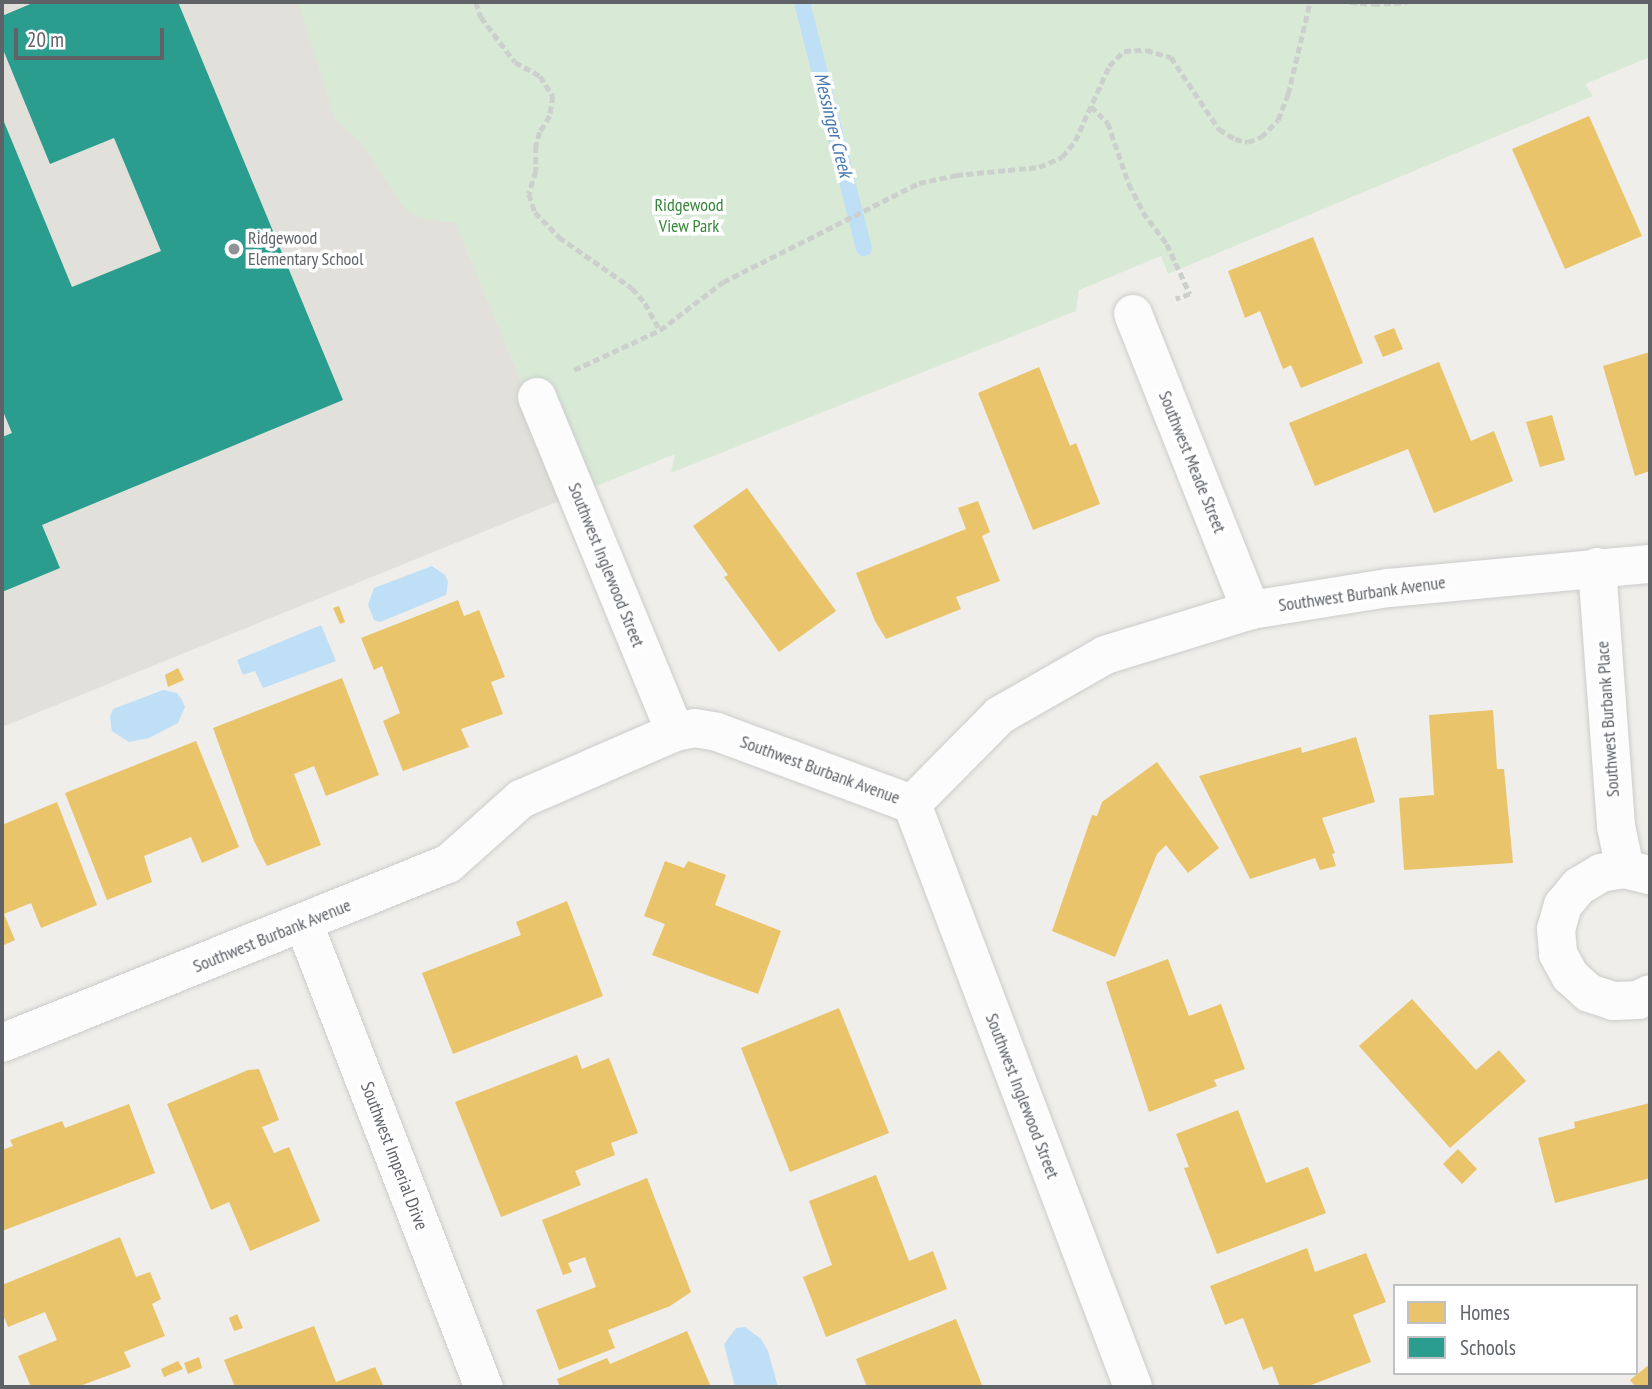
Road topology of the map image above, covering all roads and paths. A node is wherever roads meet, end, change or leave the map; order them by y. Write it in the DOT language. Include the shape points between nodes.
graph roads {
  1 [pos="476,2"];
  2 [pos="1310,2"];
  3 [pos="1350,2"];
  4 [pos="1407,2"];
  5 [pos="1091,106"];
  6 [pos="1133,314"];
  7 [pos="660,330"];
  8 [pos="537,397"];
  9 [pos="1650,564"];
  10 [pos="1597,567"];
  11 [pos="1251,610"];
  12 [pos="675,732"];
  13 [pos="912,804"];
  14 [pos="1638,872"];
  15 [pos="304,924"];
  16 [pos="1650,995"];
  17 [pos="2,1042"];
  18 [pos="484,1387"];
  19 [pos="1133,1387"];
  1 -- 7 [label="path" via="481,17 515,62 540,76 553,96 550,116 536,146 536,171 529,194 535,212 559,237 632,288"];
  2 -- 5 [label="path" via="1288,94 1278,120 1261,137 1248,142 1219,129 1171,57 1158,52 1133,48 1115,58"];
  3 -- 4 [label="path"];
  5 -- 6 [label="path" via="1108,123 1129,184 1167,244 1190,294"];
  5 -- 7 [label="path" via="1062,157 1039,167 919,183 723,282"];
  6 -- 11 [label="street, Southwest Meade Street"];
  7 -- 8 [label="path" via="580,365"];
  8 -- 12 [label="street, Southwest Inglewood Street"];
  9 -- 10 [label="street, Southwest Burbank Avenue"];
  10 -- 11 [label="street, Southwest Burbank Avenue" via="1389,588"];
  10 -- 14 [label="street, Southwest Burbank Place" via="1616,826"];
  11 -- 13 [label="street, Southwest Burbank Avenue" via="1105,655 1046,688 1000,715"];
  12 -- 13 [label="street, Southwest Burbank Avenue" via="695,728 717,732"];
  12 -- 15 [label="street, Southwest Burbank Avenue" via="521,799 448,864"];
  13 -- 19 [label="street, Southwest Inglewood Street"];
  14 -- 16 [label="street, Southwest Burbank Place" via="1601,873 1579,886 1563,905 1556,929 1558,954 1570,976 1588,993 1613,1001"];
  15 -- 17 [label="street, Southwest Burbank Avenue"];
  15 -- 18 [label="street, Southwest Imperial Drive"];
}
